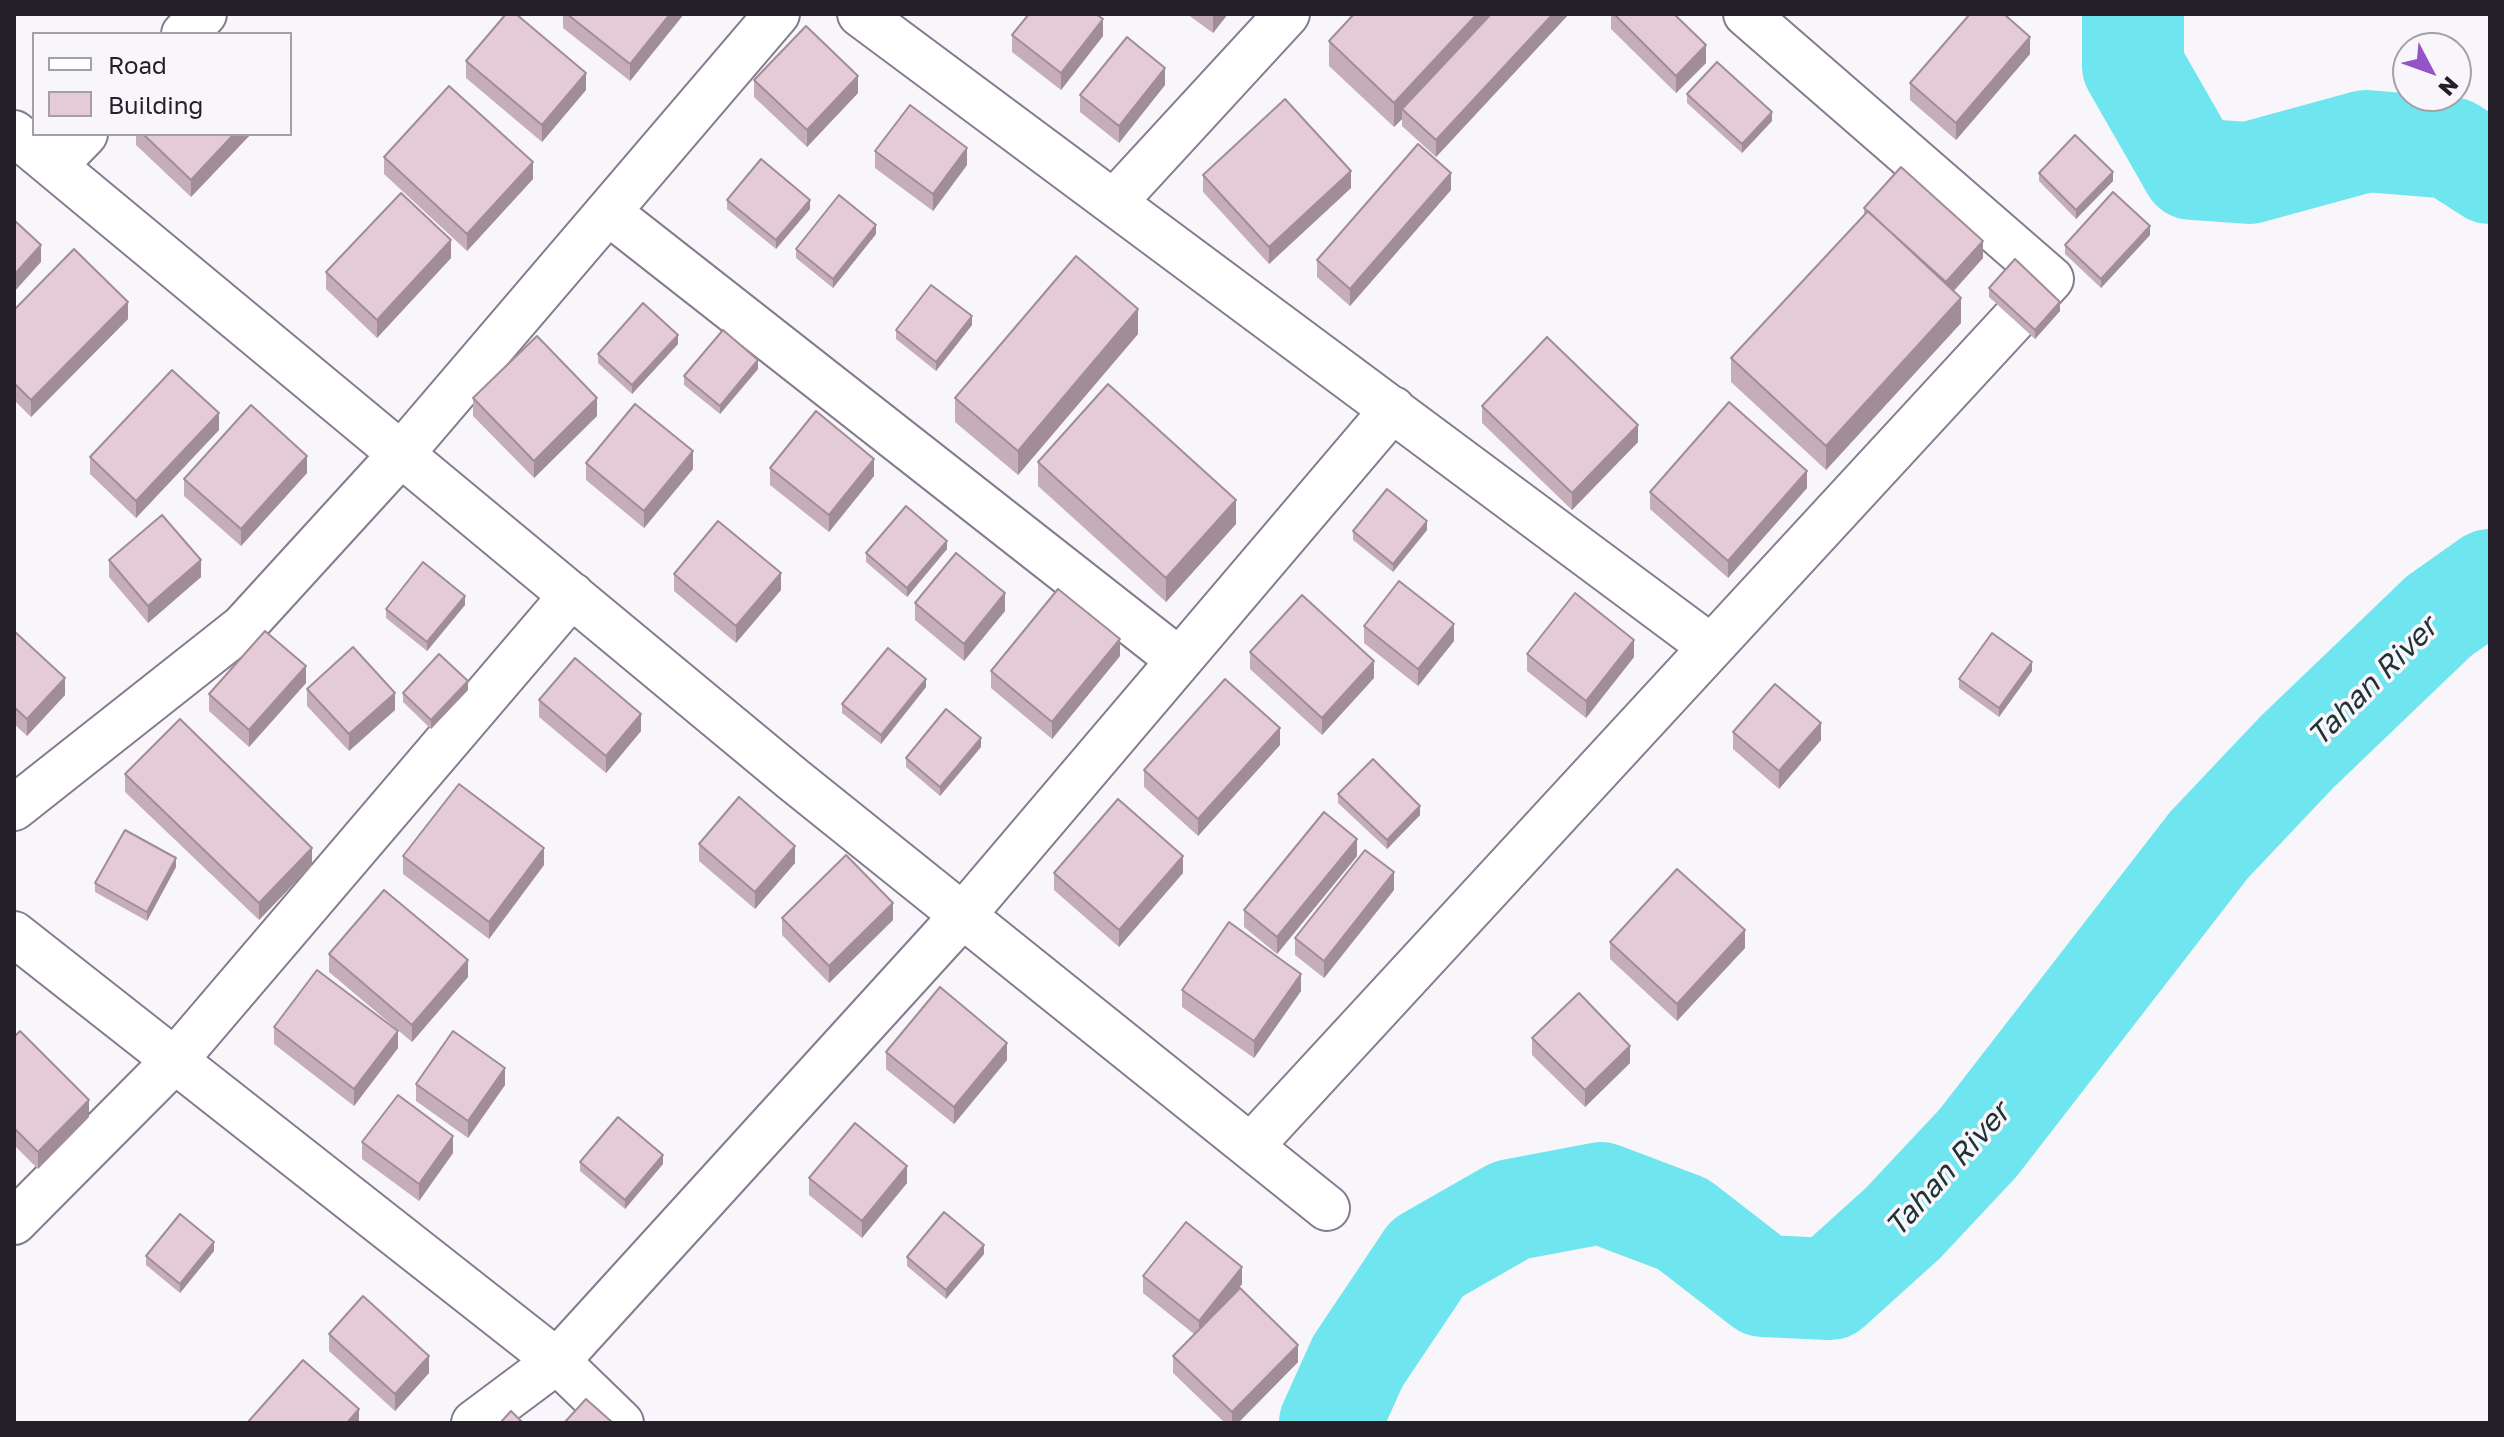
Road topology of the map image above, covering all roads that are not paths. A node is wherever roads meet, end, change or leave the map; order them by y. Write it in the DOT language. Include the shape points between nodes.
graph roads {
  1 [pos="204,14"];
  2 [pos="777,14"];
  3 [pos="860,14"];
  4 [pos="1287,14"];
  5 [pos="1746,14"];
  6 [pos="186,32"];
  7 [pos="14,133"];
  8 [pos="83,136"];
  9 [pos="54,166"];
  10 [pos="1114,202"];
  11 [pos="608,212"];
  12 [pos="1393,409"];
  13 [pos="401,454"];
  14 [pos="572,595"];
  15 [pos="1711,647"];
  16 [pos="1179,660"];
  17 [pos="14,808"];
  18 [pos="963,915"];
  19 [pos="14,934"];
  20 [pos="175,1060"];
  21 [pos="1251,1146"];
  22 [pos="1327,1208"];
  23 [pos="14,1222"];
  24 [pos="557,1361"];
  25 [pos="474,1423"];
  26 [pos="621,1423"];
  1 -- 6 [label="street"];
  2 -- 11 [label="street"];
  3 -- 10 [label="street"];
  4 -- 10 [label="street"];
  5 -- 15 [label="street" via="2051,279"];
  7 -- 9 [label="street"];
  8 -- 9 [label="street"];
  9 -- 13 [label="street"];
  10 -- 12 [label="street"];
  11 -- 13 [label="street"];
  11 -- 16 [label="street"];
  12 -- 15 [label="street"];
  12 -- 16 [label="street"];
  13 -- 14 [label="street"];
  13 -- 17 [label="street" via="243,627"];
  14 -- 18 [label="street"];
  14 -- 20 [label="street"];
  15 -- 21 [label="street"];
  16 -- 18 [label="street"];
  18 -- 21 [label="street"];
  18 -- 24 [label="street"];
  19 -- 20 [label="street"];
  20 -- 23 [label="street"];
  20 -- 24 [label="street"];
  21 -- 22 [label="street"];
  24 -- 25 [label="street"];
  24 -- 26 [label="street"];
}
